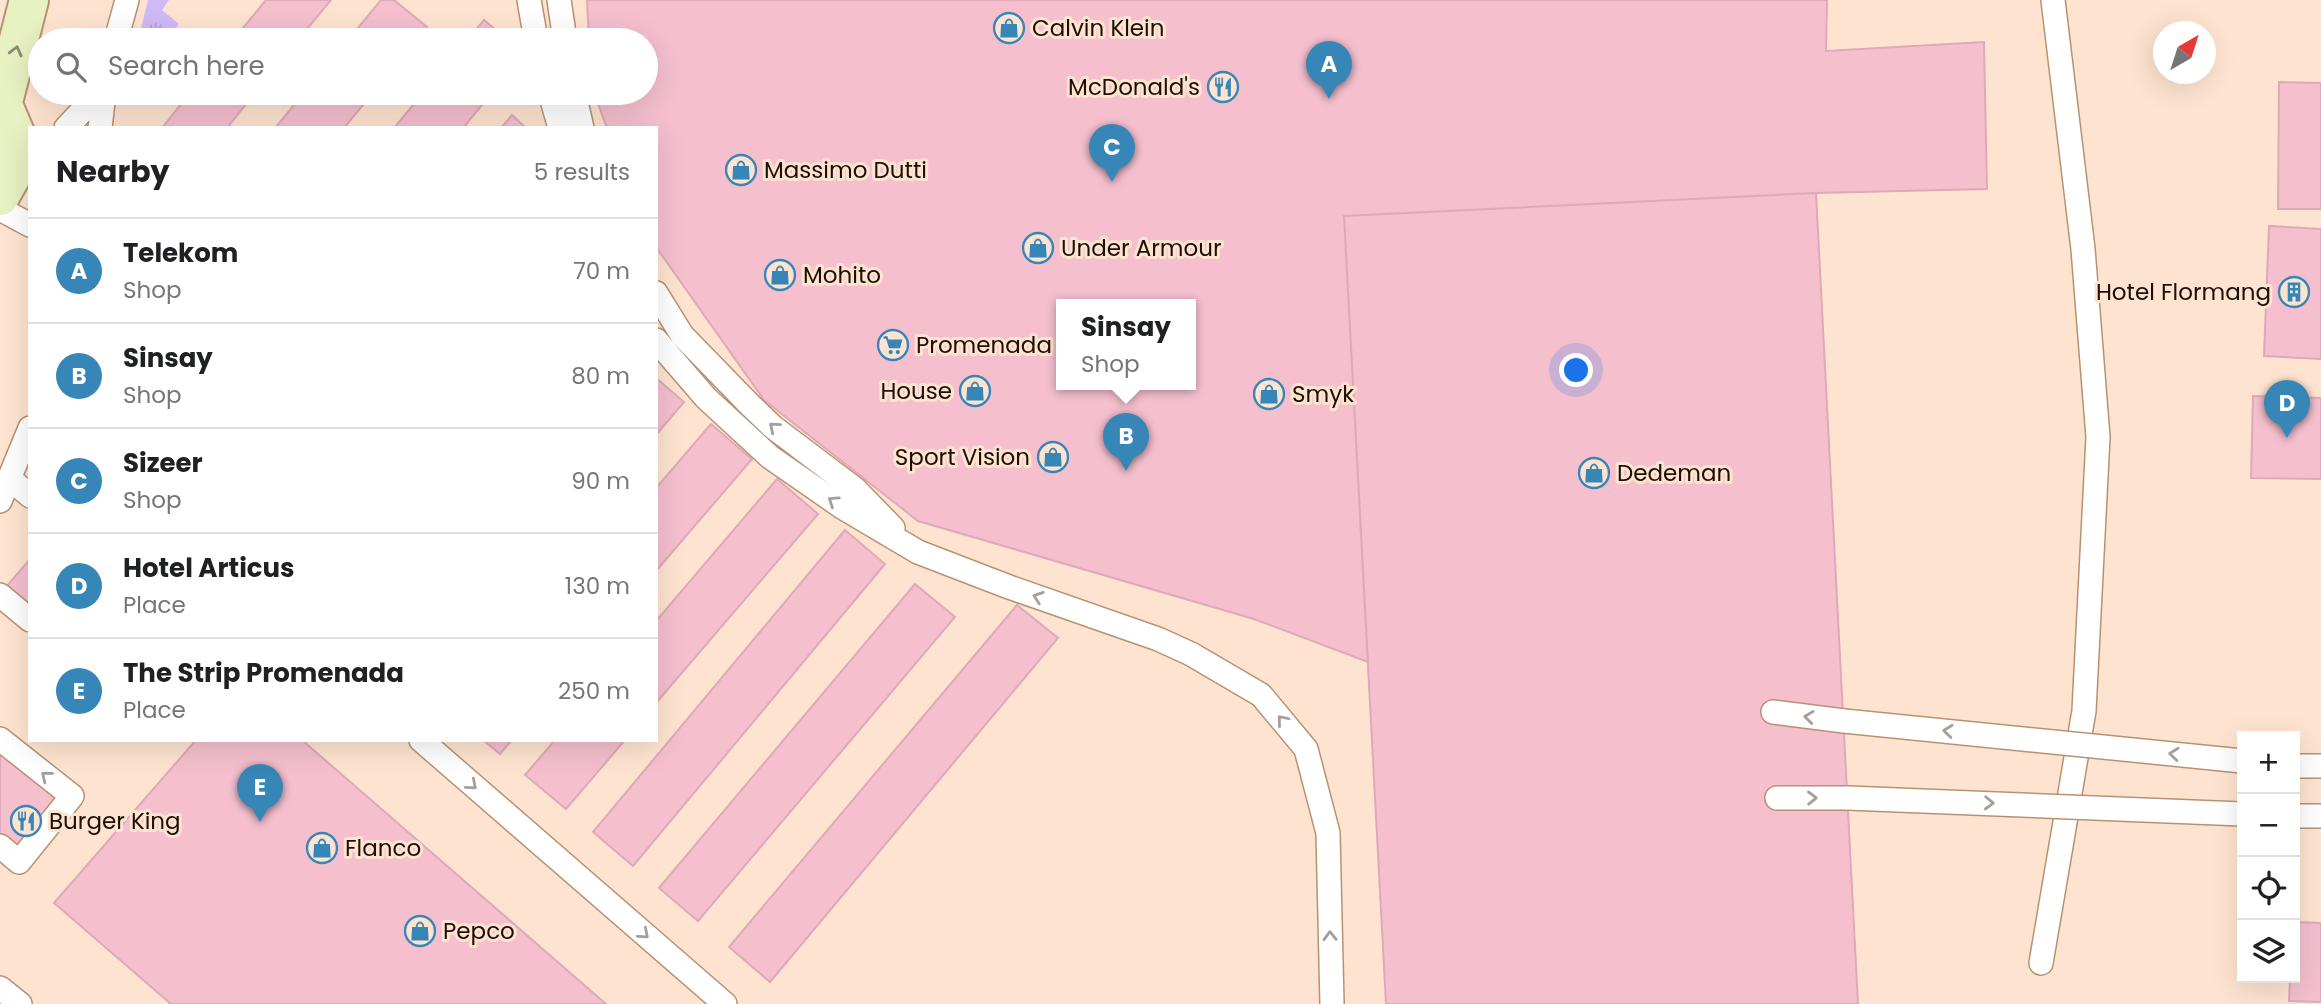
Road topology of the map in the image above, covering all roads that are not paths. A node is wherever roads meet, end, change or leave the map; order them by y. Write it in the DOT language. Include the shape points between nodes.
graph roads {
  1 [pos="29,0"];
  2 [pos="127,0"];
  3 [pos="529,0"];
  4 [pos="559,0"];
  5 [pos="2053,0"];
  6 [pos="119,28"];
  7 [pos="534,28"];
  8 [pos="563,28"];
  9 [pos="2,100"];
  10 [pos="89,105"];
  11 [pos="101,105"];
  12 [pos="553,105"];
  13 [pos="577,105"];
  14 [pos="67,126"];
  15 [pos="100,126"];
  16 [pos="559,126"];
  17 [pos="582,126"];
  18 [pos="23,138"];
  19 [pos="0,196"];
  20 [pos="0,209"];
  21 [pos="28,224"];
  22 [pos="658,296"];
  23 [pos="658,342"];
  24 [pos="28,433"];
  25 [pos="9,478"];
  26 [pos="28,494"];
  27 [pos="0,500"];
  28 [pos="918,552"];
  29 [pos="0,595"];
  30 [pos="28,618"];
  31 [pos="1773,712"];
  32 [pos="0,739"];
  33 [pos="423,742"];
  34 [pos="2237,760"];
  35 [pos="1777,798"];
  36 [pos="2237,814"];
  37 [pos="0,846"];
  38 [pos="2041,963"];
  39 [pos="0,988"];
  40 [pos="20,1004"];
  41 [pos="725,1004"];
  42 [pos="1332,1004"];
  9 -- 1 [label="main road, one-way"];
  2 -- 6 [label="lane"];
  3 -- 7 [label="lane"];
  4 -- 8 [label="lane"];
  5 -- 38 [label="lane" via="2083,249 2098,437 2084,711"];
  9 -- 18 [label="main road"];
  10 -- 14 [label="lane"];
  11 -- 15 [label="lane"];
  12 -- 16 [label="lane"];
  13 -- 17 [label="lane"];
  18 -- 19 [label="main road" via="13,173"];
  20 -- 21 [label="lane"];
  28 -- 22 [label="lane, one-way" via="855,489 772,427 682,335"];
  28 -- 23 [label="lane, one-way" via="770,457 706,398"];
  24 -- 25 [label="lane"];
  25 -- 26 [label="lane"];
  25 -- 27 [label="lane"];
  42 -- 28 [label="lane, one-way" via="1328,832 1306,749 1261,695 1158,639"];
  29 -- 30 [label="lane"];
  34 -- 31 [label="lane, one-way, bridge"];
  37 -- 32 [label="lane, one-way" via="19,862 72,796"];
  33 -- 41 [label="lane, one-way"];
  35 -- 36 [label="lane, one-way, bridge"];
  39 -- 40 [label="lane"];
}
